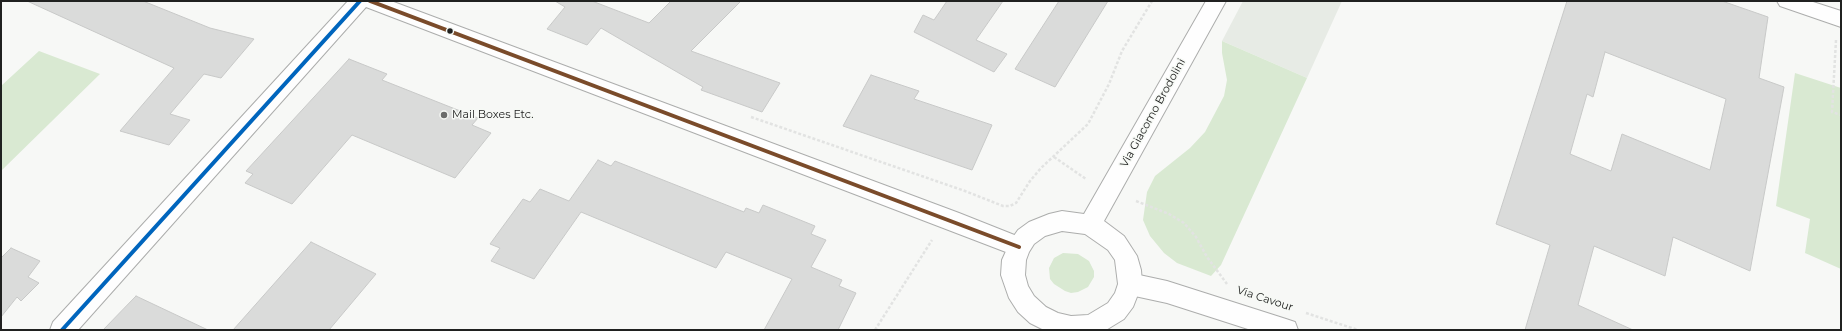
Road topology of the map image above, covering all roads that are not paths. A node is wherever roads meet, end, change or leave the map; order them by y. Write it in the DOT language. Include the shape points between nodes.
graph roads {
  1 [pos="360,1"];
  2 [pos="370,1"];
  3 [pos="1216,1"];
  4 [pos="1787,1"];
  5 [pos="1839,18"];
  6 [pos="1090,225"];
  7 [pos="1019,247"];
  8 [pos="1130,284"];
  9 [pos="1034,322"];
  10 [pos="62,330"];
  11 [pos="1286,330"];
  1 -- 10 [label="street"];
  2 -- 7 [label="street"];
  3 -- 6 [label="street, Via Giacomo Brodolini"];
  4 -- 5 [label="street"];
  6 -- 7 [label="street" via="1076,222 1049,224 1026,237"];
  6 -- 8 [label="street" via="1104,233 1125,256"];
  7 -- 9 [label="street" via="1014,260 1013,275 1017,290"];
  8 -- 9 [label="street" via="1125,299 1116,311 1088,326 1071,327"];
  8 -- 11 [label="street" via="1167,292"];
}
